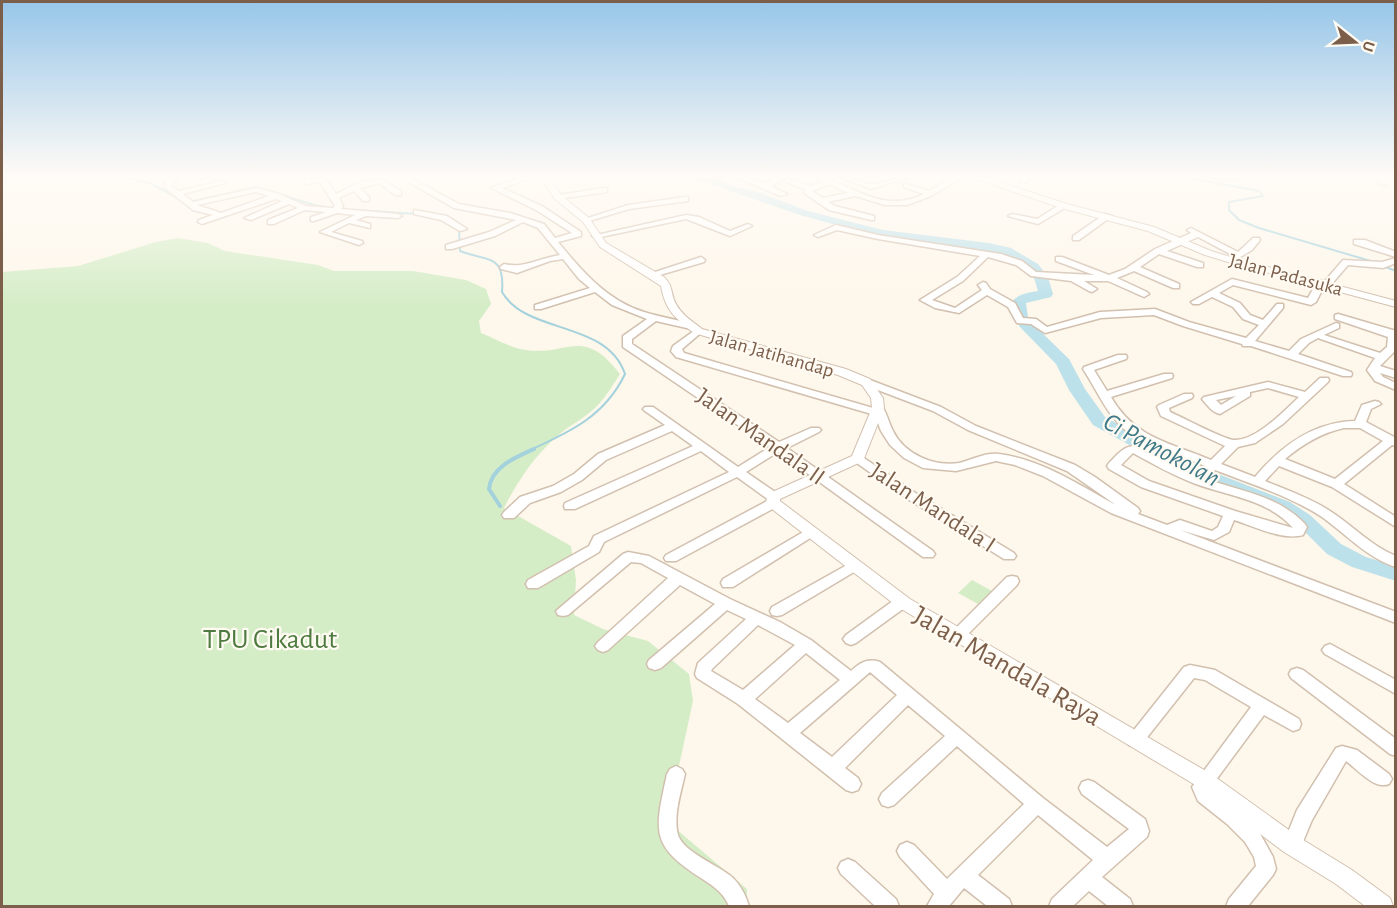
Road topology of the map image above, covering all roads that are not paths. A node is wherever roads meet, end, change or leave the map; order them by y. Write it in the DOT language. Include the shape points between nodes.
graph roads {
  1 [pos="211,218"];
  2 [pos="280,218"];
  3 [pos="355,218"];
  4 [pos="445,218"];
  5 [pos="505,218"];
  6 [pos="558,218"];
  7 [pos="591,218"];
  8 [pos="685,218"];
  9 [pos="693,218"];
  10 [pos="1022,218"];
  11 [pos="1044,218"];
  12 [pos="1105,218"];
  13 [pos="1116,218"];
  14 [pos="465,219"];
  15 [pos="524,219"];
  16 [pos="586,220"];
  17 [pos="350,221"];
  18 [pos="202,222"];
  19 [pos="271,222"];
  20 [pos="455,222"];
  21 [pos="1038,222"];
  22 [pos="367,226"];
  23 [pos="492,228"];
  24 [pos="464,229"];
  25 [pos="1028,229"];
  26 [pos="747,231"];
  27 [pos="818,235"];
  28 [pos="596,237"];
  29 [pos="1076,238"];
  30 [pos="1256,240"];
  31 [pos="553,241"];
  32 [pos="1179,241"];
  33 [pos="1357,242"];
  34 [pos="359,243"];
  35 [pos="449,246"];
  36 [pos="1158,251"];
  37 [pos="987,255"];
  38 [pos="1395,255"];
  39 [pos="567,256"];
  40 [pos="1234,258"];
  41 [pos="1059,259"];
  42 [pos="701,260"];
  43 [pos="1395,260"];
  44 [pos="1200,265"];
  45 [pos="504,267"];
  46 [pos="1133,267"];
  47 [pos="653,274"];
  48 [pos="1072,278"];
  49 [pos="1109,278"];
  50 [pos="1324,283"];
  51 [pos="1176,286"];
  52 [pos="596,289"];
  53 [pos="1092,289"];
  54 [pos="1144,294"];
  55 [pos="1214,294"];
  56 [pos="1196,302"];
  57 [pos="1395,304"];
  58 [pos="1280,306"];
  59 [pos="538,307"];
  60 [pos="654,318"];
  61 [pos="1266,324"];
  62 [pos="695,329"];
  63 [pos="1394,334"];
  64 [pos="1323,338"];
  65 [pos="1247,344"];
  66 [pos="1291,356"];
  67 [pos="1122,357"];
  68 [pos="1382,357"];
  69 [pos="1374,368"];
  70 [pos="1347,374"];
  71 [pos="1395,375"];
  72 [pos="1168,376"];
  73 [pos="1324,380"];
  74 [pos="866,382"];
  75 [pos="1395,387"];
  76 [pos="1251,389"];
  77 [pos="1104,396"];
  78 [pos="1188,396"];
  79 [pos="1308,396"];
  80 [pos="1375,404"];
  81 [pos="877,408"];
  82 [pos="649,409"];
  83 [pos="1360,424"];
  84 [pos="673,426"];
  85 [pos="815,430"];
  86 [pos="1393,442"];
  87 [pos="1231,444"];
  88 [pos="702,446"];
  89 [pos="778,447"];
  90 [pos="858,458"];
  91 [pos="1276,460"];
  92 [pos="738,472"];
  93 [pos="1204,473"];
  94 [pos="817,475"];
  95 [pos="1258,482"];
  96 [pos="1336,484"];
  97 [pos="773,500"];
  98 [pos="570,506"];
  99 [pos="1230,514"];
  100 [pos="509,515"];
  101 [pos="1393,518"];
  102 [pos="1149,521"];
  103 [pos="1168,530"];
  104 [pos="810,531"];
  105 [pos="928,554"];
  106 [pos="1009,556"];
  107 [pos="671,558"];
  108 [pos="1395,562"];
  109 [pos="854,566"];
  110 [pos="679,577"];
  111 [pos="1012,581"];
  112 [pos="728,583"];
  113 [pos="533,584"];
  114 [pos="902,602"];
  115 [pos="725,603"];
  116 [pos="563,611"];
  117 [pos="777,611"];
  118 [pos="756,618"];
  119 [pos="1395,618"];
  120 [pos="957,636"];
  121 [pos="851,639"];
  122 [pos="806,645"];
  123 [pos="603,646"];
  124 [pos="1330,650"];
  125 [pos="655,664"];
  126 [pos="1297,674"];
  127 [pos="850,679"];
  128 [pos="1395,688"];
  129 [pos="909,694"];
  130 [pos="744,699"];
  131 [pos="1261,706"];
  132 [pos="1293,724"];
  133 [pos="789,732"];
  134 [pos="956,736"];
  135 [pos="1135,740"];
  136 [pos="1395,749"];
  137 [pos="834,768"];
  138 [pos="676,774"];
  139 [pos="1383,779"];
  140 [pos="1204,780"];
  141 [pos="852,784"];
  142 [pos="1088,788"];
  143 [pos="888,799"];
  144 [pos="1037,804"];
  145 [pos="1292,845"];
  146 [pos="907,851"];
  147 [pos="1107,859"];
  148 [pos="848,868"];
  149 [pos="964,876"];
  150 [pos="1088,878"];
  151 [pos="941,900"];
  152 [pos="739,906"];
  153 [pos="889,906"];
  154 [pos="1002,906"];
  155 [pos="1059,906"];
  156 [pos="1123,906"];
  157 [pos="1236,906"];
  158 [pos="1383,906"];
  1 -- 18 [label="street"];
  2 -- 19 [label="street"];
  3 -- 17 [label="street"];
  4 -- 20 [label="street"];
  5 -- 23 [label="street"];
  6 -- 31 [label="street" via="578,234"];
  7 -- 16 [label="street"];
  8 -- 28 [label="street"];
  9 -- 26 [label="street" via="739,238"];
  10 -- 21 [label="street"];
  11 -- 21 [label="street"];
  12 -- 29 [label="street"];
  13 -- 32 [label="street, Jalan Padasuka"];
  14 -- 20 [label="street"];
  15 -- 31 [label="street" via="541,226"];
  15 -- 35 [label="street" via="492,234"];
  16 -- 28 [label="street, Jalan Jatihandap"];
  17 -- 22 [label="street"];
  17 -- 34 [label="street" via="324,232"];
  20 -- 24 [label="street" via="455,226"];
  21 -- 25 [label="street"];
  27 -- 37 [label="street" via="836,227"];
  28 -- 47 [label="street, Jalan Jatihandap"];
  30 -- 40 [label="street"];
  31 -- 39 [label="street"];
  32 -- 36 [label="street"];
  32 -- 40 [label="street, Jalan Padasuka"];
  32 -- 40 [label="street" via="1193,231"];
  33 -- 38 [label="street"];
  36 -- 44 [label="street"];
  36 -- 46 [label="street"];
  37 -- 48 [label="street" via="1019,263 1034,274"];
  37 -- 65 [label="street" via="960,279 925,300 956,311 985,288 1009,302 1020,321 1045,330 1100,315 1155,312"];
  39 -- 45 [label="street" via="517,270"];
  39 -- 52 [label="street"];
  40 -- 50 [label="street, Jalan Padasuka"];
  41 -- 49 [label="street"];
  42 -- 47 [label="street"];
  43 -- 50 [label="street" via="1383,265 1346,262"];
  46 -- 49 [label="street"];
  46 -- 51 [label="street"];
  47 -- 62 [label="street, Jalan Jatihandap" via="666,285 669,302 679,316"];
  48 -- 49 [label="street"];
  48 -- 53 [label="street"];
  49 -- 54 [label="street"];
  50 -- 55 [label="street" via="1314,301 1308,302 1233,282"];
  50 -- 57 [label="street, Jalan Padasuka"];
  52 -- 59 [label="street"];
  52 -- 60 [label="street" via="615,303"];
  55 -- 56 [label="street"];
  55 -- 61 [label="street" via="1234,304 1245,317"];
  58 -- 61 [label="street"];
  60 -- 62 [label="street"];
  60 -- 89 [label="street, Jalan Mandala II" via="627,338 627,345"];
  61 -- 65 [label="street"];
  62 -- 74 [label="street, Jalan Jatihandap"];
  62 -- 81 [label="street" via="677,348 680,355"];
  63 -- 66 [label="street" via="1337,322 1305,341"];
  63 -- 68 [label="street" via="1392,348"];
  64 -- 68 [label="street"];
  65 -- 66 [label="street"];
  66 -- 70 [label="street"];
  67 -- 77 [label="street" via="1089,368"];
  68 -- 69 [label="street"];
  69 -- 71 [label="street"];
  69 -- 75 [label="street" via="1376,377"];
  72 -- 77 [label="street"];
  73 -- 79 [label="street"];
  74 -- 81 [label="street, Jalan Jatihandap" via="875,393"];
  74 -- 102 [label="street" via="1071,468"];
  76 -- 79 [label="street" via="1268,385"];
  77 -- 93 [label="street" via="1115,417 1130,430"];
  78 -- 87 [label="street" via="1163,407 1166,414"];
  79 -- 87 [label="street" via="1251,441"];
  80 -- 83 [label="street" via="1366,408"];
  81 -- 90 [label="street"];
  81 -- 102 [label="street" via="894,442 927,465 956,467 996,457 1019,462 1116,510"];
  82 -- 84 [label="street"];
  83 -- 86 [label="street"];
  83 -- 91 [label="street" via="1320,430"];
  84 -- 88 [label="street"];
  84 -- 100 [label="street" via="602,457 578,477 525,500"];
  85 -- 89 [label="street"];
  86 -- 96 [label="street"];
  87 -- 93 [label="street"];
  88 -- 92 [label="street"];
  88 -- 98 [label="street"];
  89 -- 92 [label="street"];
  89 -- 94 [label="street, Jalan Mandala II"];
  90 -- 94 [label="street"];
  90 -- 106 [label="street, Jalan Mandala I"];
  91 -- 95 [label="street"];
  91 -- 96 [label="street"];
  92 -- 97 [label="street"];
  92 -- 113 [label="street" via="599,539 588,554"];
  93 -- 95 [label="street"];
  93 -- 99 [label="street" via="1271,506 1300,527 1298,532 1288,532"];
  93 -- 99 [label="street" via="1135,449 1113,465 1145,484"];
  94 -- 97 [label="street"];
  94 -- 105 [label="street, Jalan Mandala II"];
  95 -- 108 [label="street" via="1326,514"];
  96 -- 101 [label="street"];
  97 -- 104 [label="street, Jalan Mandala Raya"];
  97 -- 107 [label="street"];
  99 -- 103 [label="street" via="1224,529 1214,536 1180,524"];
  102 -- 103 [label="street"];
  103 -- 119 [label="street"];
  104 -- 109 [label="street, Jalan Mandala Raya"];
  104 -- 112 [label="street"];
  109 -- 114 [label="street, Jalan Mandala Raya"];
  109 -- 117 [label="street"];
  110 -- 115 [label="street"];
  110 -- 116 [label="street" via="644,559 628,557"];
  110 -- 123 [label="street"];
  111 -- 120 [label="street"];
  114 -- 120 [label="street, Jalan Mandala Raya"];
  114 -- 121 [label="street"];
  115 -- 118 [label="street"];
  115 -- 125 [label="street"];
  118 -- 122 [label="street"];
  118 -- 130 [label="street" via="704,667 703,674"];
  120 -- 135 [label="street, Jalan Mandala Raya"];
  122 -- 127 [label="street"];
  122 -- 130 [label="street"];
  124 -- 128 [label="street"];
  126 -- 136 [label="street"];
  127 -- 129 [label="street" via="867,666 874,666"];
  127 -- 133 [label="street"];
  129 -- 134 [label="street"];
  129 -- 137 [label="street"];
  130 -- 133 [label="street"];
  131 -- 132 [label="street"];
  131 -- 135 [label="street" via="1209,674 1190,671"];
  131 -- 140 [label="street"];
  133 -- 137 [label="street"];
  134 -- 143 [label="street"];
  134 -- 144 [label="street"];
  135 -- 140 [label="street, Jalan Mandala Raya"];
  137 -- 141 [label="street"];
  138 -- 152 [label="street" via="668,823 676,850 732,890"];
  139 -- 145 [label="street" via="1352,755 1342,753 1304,816"];
  140 -- 145 [label="street, Jalan Mandala Raya"];
  140 -- 157 [label="street" via="1204,795 1248,831 1265,857 1266,869"];
  142 -- 147 [label="street" via="1138,825 1140,831"];
  144 -- 147 [label="street"];
  144 -- 149 [label="street"];
  145 -- 158 [label="street, Jalan Mandala Raya"];
  146 -- 151 [label="street" via="938,883"];
  147 -- 150 [label="street"];
  148 -- 153 [label="street"];
  149 -- 151 [label="street"];
  149 -- 154 [label="street"];
  150 -- 155 [label="street"];
  150 -- 156 [label="street"];
}
